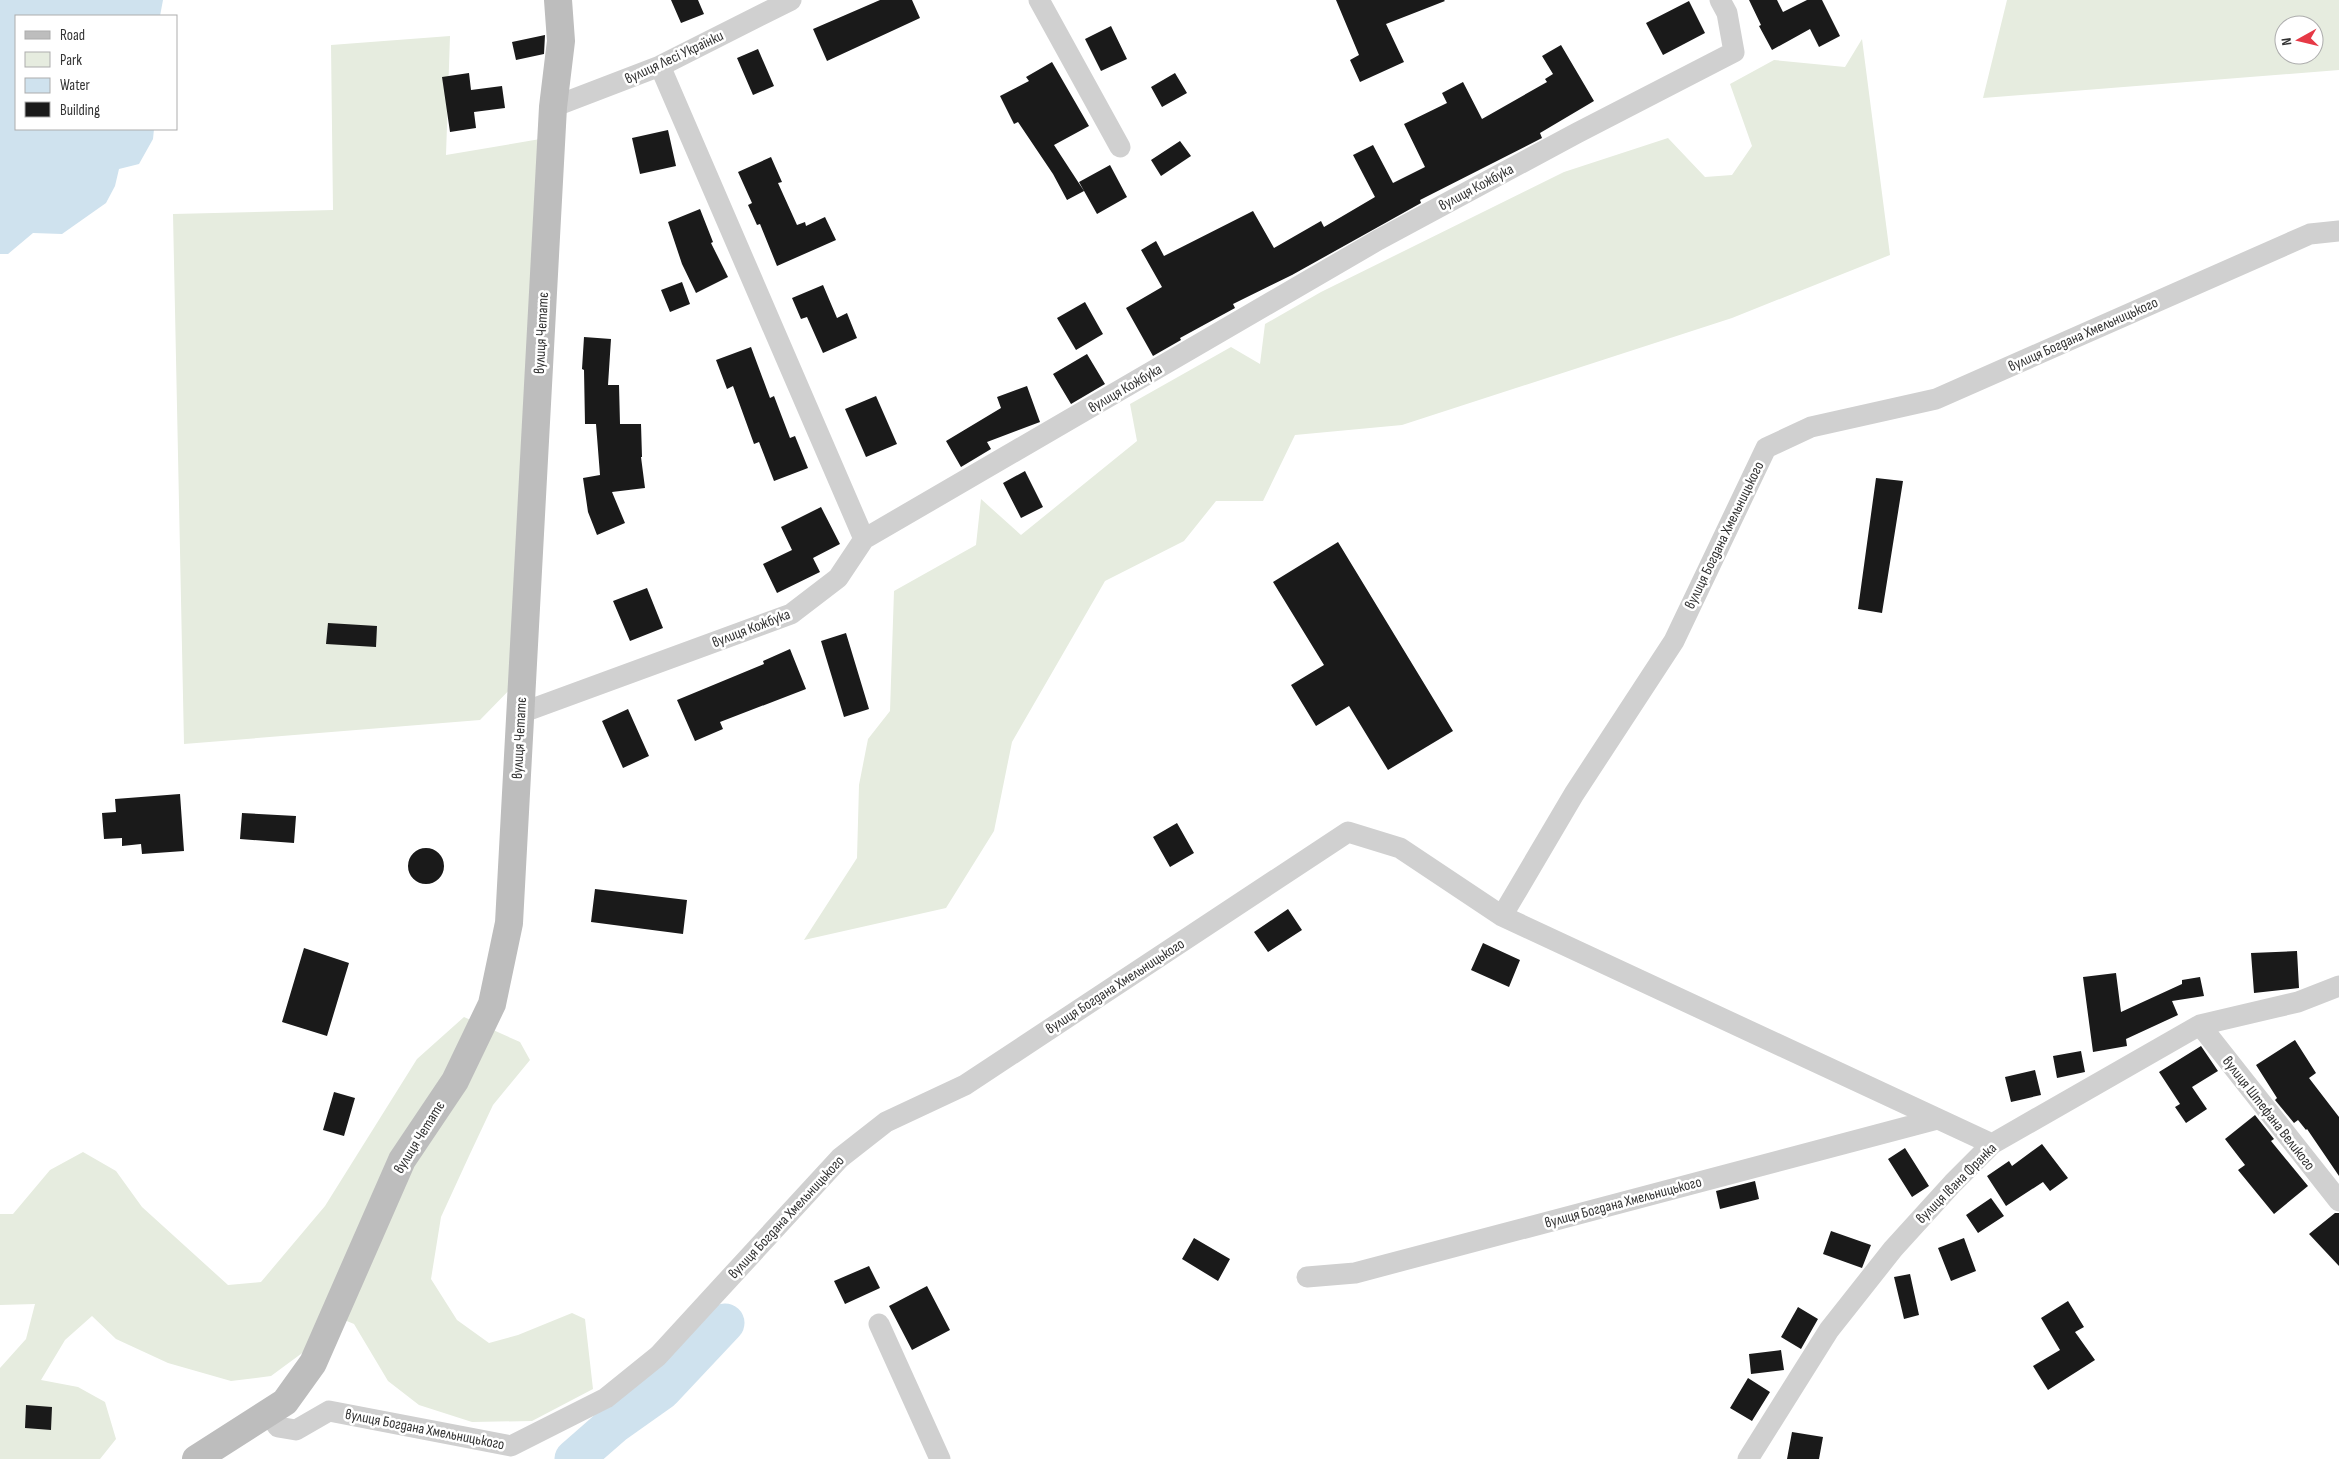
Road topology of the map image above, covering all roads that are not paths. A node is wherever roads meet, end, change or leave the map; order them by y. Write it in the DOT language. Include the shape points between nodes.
graph roads {
  1 [pos="558,0"];
  2 [pos="792,0"];
  3 [pos="1039,0"];
  4 [pos="1720,0"];
  5 [pos="660,66"];
  6 [pos="553,107"];
  7 [pos="1120,147"];
  8 [pos="2339,231"];
  9 [pos="864,539"];
  10 [pos="521,713"];
  11 [pos="1502,916"];
  12 [pos="2339,986"];
  13 [pos="2200,1025"];
  14 [pos="1938,1119"];
  15 [pos="1992,1144"];
  16 [pos="2339,1201"];
  17 [pos="1307,1277"];
  18 [pos="880,1324"];
  19 [pos="268,1413"];
  20 [pos="196,1459"];
  21 [pos="940,1459"];
  22 [pos="1748,1459"];
  1 -- 6 [label="street, вулиця Четатє" via="561,40"];
  2 -- 5 [label="street, вулиця Лесі Українки"];
  3 -- 7 [label="street"];
  4 -- 9 [label="street, вулиця Кожбука" via="1727,13 1734,52 1577,132 1378,240"];
  5 -- 6 [label="street, вулиця Лесі Українки"];
  5 -- 9 [label="street"];
  6 -- 10 [label="street, вулиця Четатє"];
  8 -- 11 [label="street, вулиця Богдана Хмельницького" via="2310,234 1936,399 1811,427 1766,448 1674,641 1574,794"];
  9 -- 10 [label="street, вулиця Кожбука" via="838,578 791,614"];
  10 -- 19 [label="street, вулиця Четатє" via="509,923 492,1004 455,1081 402,1160 313,1363 285,1402"];
  11 -- 14 [label="street, вулиця Богдана Хмельницького"];
  11 -- 19 [label="street, вулиця Богдана Хмельницького" via="1400,848 1348,832 965,1085 886,1122 840,1158 658,1356 606,1398 511,1446 329,1411 296,1430 278,1427"];
  12 -- 13 [label="street, вулиця Івана Франка" via="2298,1002"];
  13 -- 15 [label="street, вулиця Івана Франка"];
  13 -- 16 [label="street, вулиця Штефана Великого"];
  14 -- 15 [label="street, вулиця Богдана Хмельницького"];
  14 -- 17 [label="street, вулиця Богдана Хмельницького" via="1354,1273"];
  15 -- 22 [label="street, вулиця Івана Франка" via="1894,1249 1829,1330"];
  18 -- 21 [label="street"];
  19 -- 20 [label="street, вулиця Четатє"];
}
